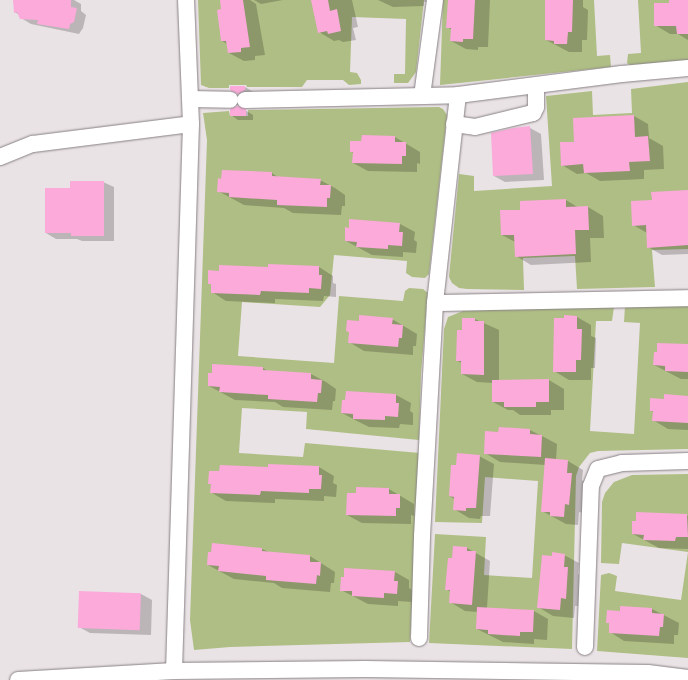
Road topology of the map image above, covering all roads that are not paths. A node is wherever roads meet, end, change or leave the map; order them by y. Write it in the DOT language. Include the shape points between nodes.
graph roads {
  1 [pos="186,0"];
  2 [pos="434,0"];
  3 [pos="688,68"];
  4 [pos="536,86"];
  5 [pos="458,95"];
  6 [pos="422,96"];
  7 [pos="191,99"];
  8 [pos="191,124"];
  9 [pos="454,124"];
  10 [pos="0,157"];
  11 [pos="688,298"];
  12 [pos="435,303"];
  13 [pos="688,461"];
  14 [pos="419,638"];
  15 [pos="585,647"];
  16 [pos="174,671"];
  17 [pos="648,677"];
  18 [pos="688,678"];
  19 [pos="18,680"];
  1 -- 7 [label="street"];
  2 -- 6 [label="street"];
  3 -- 4 [label="street"];
  4 -- 5 [label="street"];
  4 -- 9 [label="street" via="536,107 533,113 475,127"];
  5 -- 6 [label="street"];
  5 -- 9 [label="street"];
  6 -- 7 [label="street"];
  7 -- 8 [label="street"];
  8 -- 10 [label="street" via="33,144"];
  8 -- 16 [label="street"];
  9 -- 12 [label="street"];
  11 -- 12 [label="street"];
  12 -- 14 [label="street"];
  13 -- 15 [label="street" via="622,462 598,469 590,486"];
  16 -- 17 [label="street" via="365,669"];
  16 -- 19 [label="street"];
  17 -- 18 [label="street"];
}
